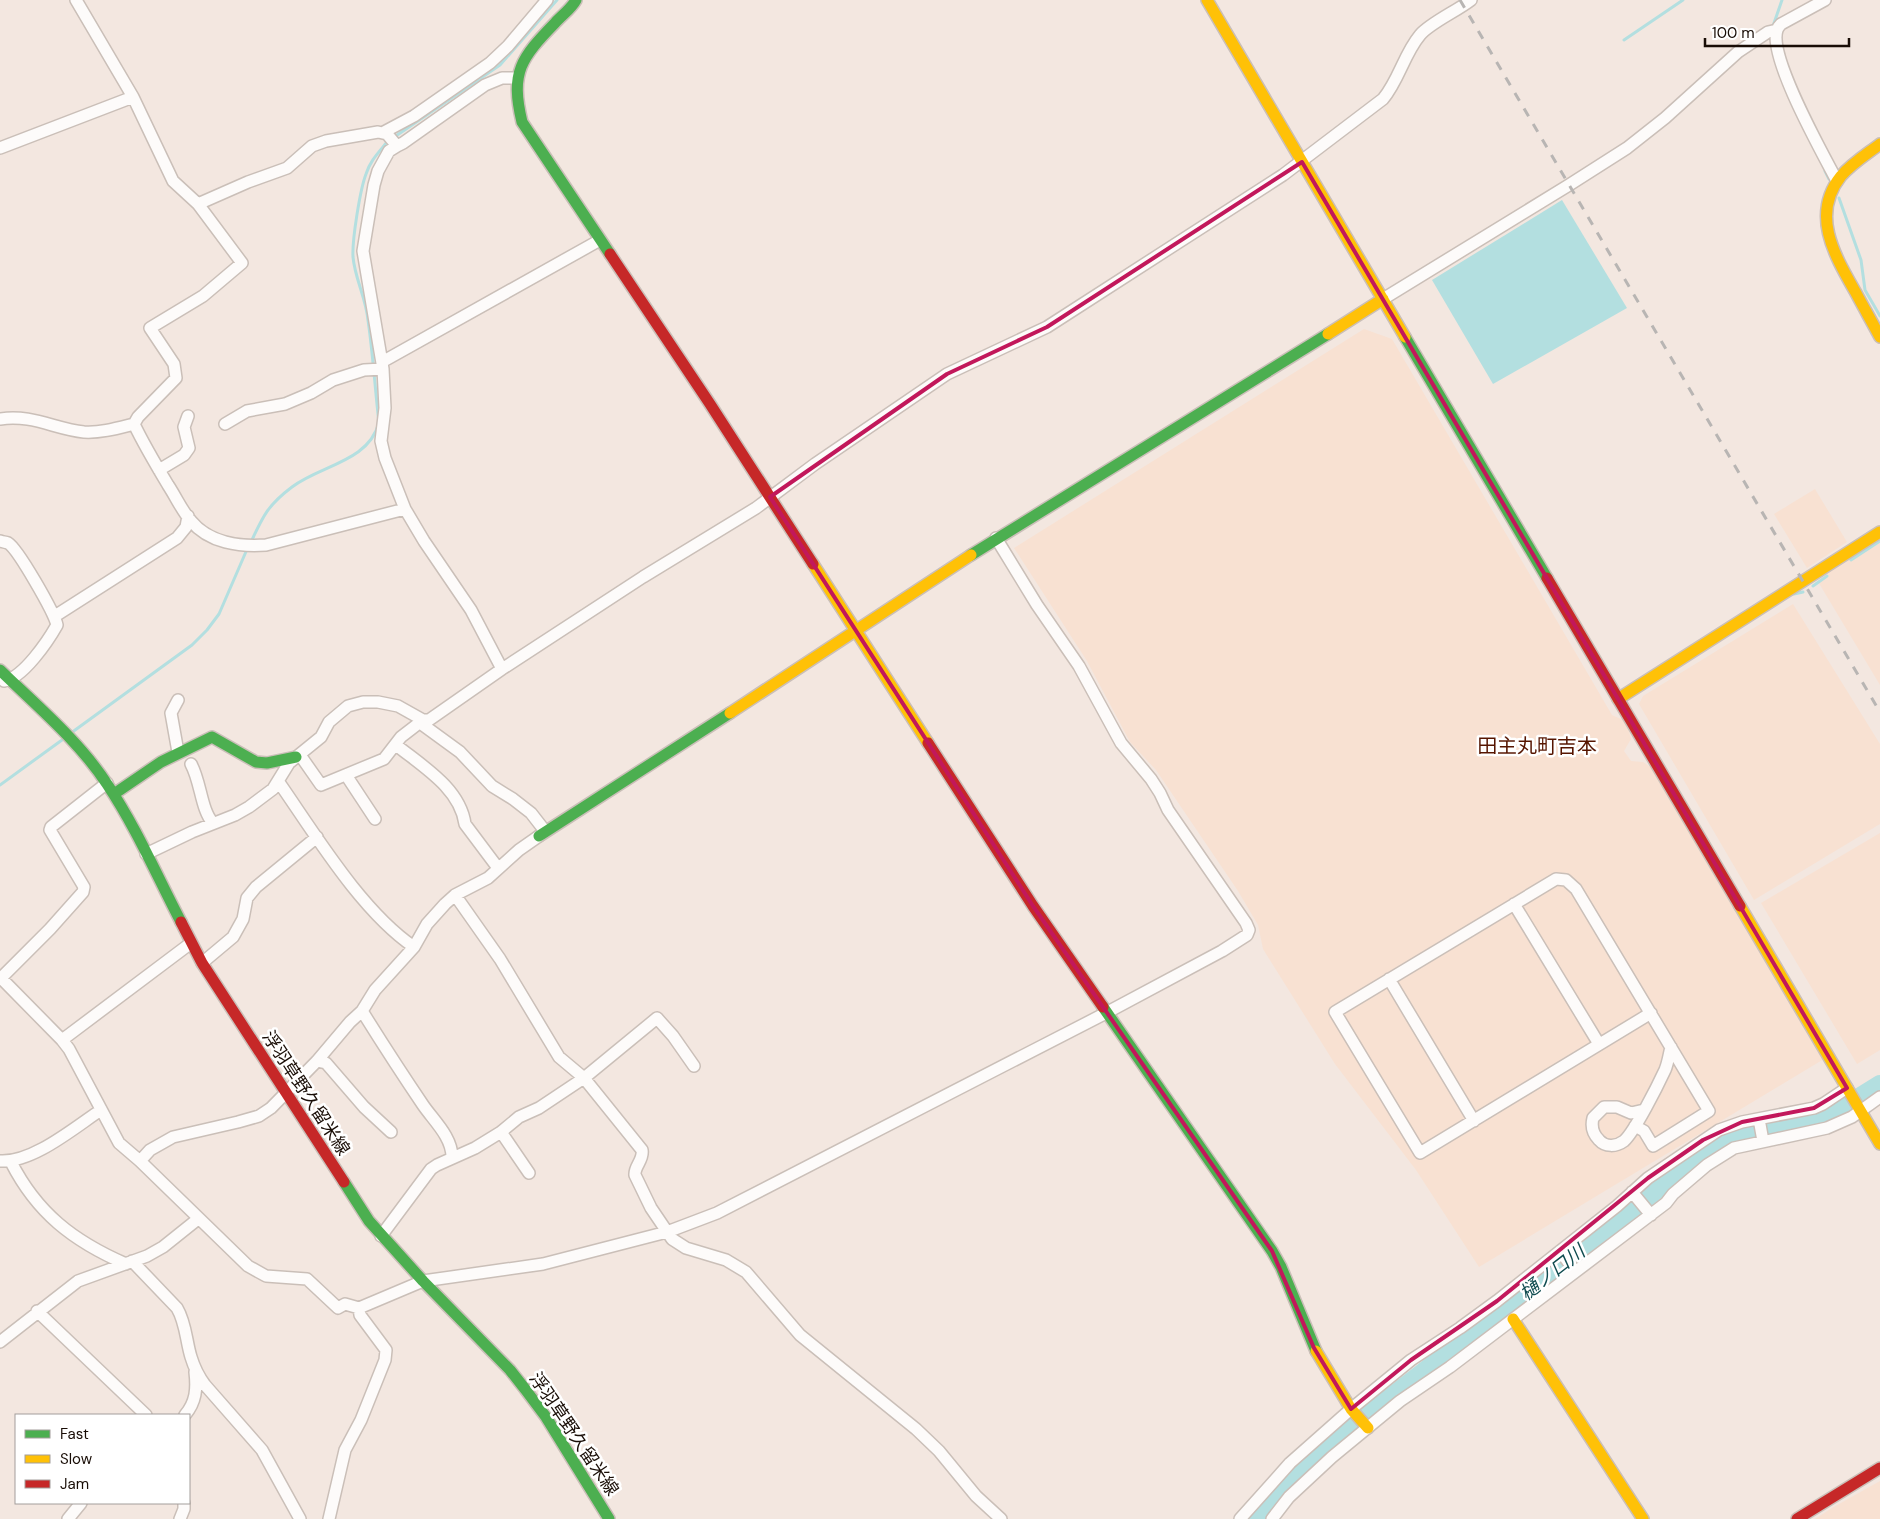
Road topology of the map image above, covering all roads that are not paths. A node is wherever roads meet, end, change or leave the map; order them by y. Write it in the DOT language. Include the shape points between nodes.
graph roads {
  1 [pos="77,0"];
  2 [pos="547,0"];
  3 [pos="576,0"];
  4 [pos="1207,0"];
  5 [pos="1471,0"];
  6 [pos="1825,0"];
  7 [pos="1773,31"];
  8 [pos="517,78"];
  9 [pos="133,97"];
  10 [pos="386,133"];
  11 [pos="1880,144"];
  12 [pos="397,145"];
  13 [pos="0,148"];
  14 [pos="1302,162"];
  15 [pos="1837,181"];
  16 [pos="198,204"];
  17 [pos="600,240"];
  18 [pos="1383,299"];
  19 [pos="1880,337"];
  20 [pos="382,367"];
  21 [pos="188,416"];
  22 [pos="0,419"];
  23 [pos="134,424"];
  24 [pos="225,424"];
  25 [pos="159,470"];
  26 [pos="770,497"];
  27 [pos="406,509"];
  28 [pos="188,516"];
  29 [pos="1880,532"];
  30 [pos="996,538"];
  31 [pos="0,542"];
  32 [pos="55,616"];
  33 [pos="857,631"];
  34 [pos="502,669"];
  35 [pos="0,670"];
  36 [pos="5,680"];
  37 [pos="178,700"];
  38 [pos="1618,700"];
  39 [pos="423,720"];
  40 [pos="396,746"];
  41 [pos="178,752"];
  42 [pos="298,756"];
  43 [pos="191,764"];
  44 [pos="346,775"];
  45 [pos="278,781"];
  46 [pos="107,783"];
  47 [pos="114,794"];
  48 [pos="375,819"];
  49 [pos="213,824"];
  50 [pos="542,834"];
  51 [pos="317,837"];
  52 [pos="146,854"];
  53 [pos="498,868"];
  54 [pos="455,896"];
  55 [pos="1514,904"];
  56 [pos="191,943"];
  57 [pos="414,947"];
  58 [pos="202,964"];
  59 [pos="0,978"];
  60 [pos="1389,979"];
  61 [pos="362,1011"];
  62 [pos="1106,1013"];
  63 [pos="1650,1014"];
  64 [pos="62,1040"];
  65 [pos="1599,1044"];
  66 [pos="1671,1047"];
  67 [pos="317,1061"];
  68 [pos="694,1066"];
  69 [pos="584,1078"];
  70 [pos="1849,1091"];
  71 [pos="285,1093"];
  72 [pos="1880,1097"];
  73 [pos="1859,1109"];
  74 [pos="101,1110"];
  75 [pos="1644,1110"];
  76 [pos="1759,1120"];
  77 [pos="1474,1121"];
  78 [pos="1635,1126"];
  79 [pos="391,1132"];
  80 [pos="501,1132"];
  81 [pos="1763,1139"];
  82 [pos="1880,1144"];
  83 [pos="452,1157"];
  84 [pos="5,1161"];
  85 [pos="140,1161"];
  86 [pos="529,1173"];
  87 [pos="1634,1194"];
  88 [pos="1649,1213"];
  89 [pos="198,1219"];
  90 [pos="667,1232"];
  91 [pos="381,1236"];
  92 [pos="1561,1252"];
  93 [pos="129,1263"];
  94 [pos="1574,1270"];
  95 [pos="423,1281"];
  96 [pos="359,1308"];
  97 [pos="37,1312"];
  98 [pos="1513,1319"];
  99 [pos="0,1342"];
  100 [pos="194,1366"];
  101 [pos="1353,1411"];
  102 [pos="142,1414"];
  103 [pos="185,1414"];
  104 [pos="1367,1426"];
  105 [pos="1880,1468"];
  106 [pos="79,1504"];
  107 [pos="184,1504"];
  108 [pos="68,1519"];
  109 [pos="180,1519"];
  110 [pos="300,1519"];
  111 [pos="329,1519"];
  112 [pos="609,1519"];
  113 [pos="1001,1519"];
  114 [pos="1240,1519"];
  115 [pos="1272,1519"];
  116 [pos="1643,1519"];
  117 [pos="1797,1519"];
  1 -- 9 [label="street"];
  2 -- 10 [label="street" via="490,63"];
  3 -- 8 [label="street" via="531,49"];
  4 -- 14 [label="street"];
  5 -- 14 [label="street" via="1421,34 1383,99"];
  6 -- 7 [label="street"];
  7 -- 15 [label="street" via="1786,77"];
  7 -- 18 [label="street" via="1738,52 1660,123 1627,148"];
  8 -- 12 [label="street" via="502,78 485,85"];
  8 -- 17 [label="street" via="515,91 522,122"];
  9 -- 13 [label="street"];
  9 -- 16 [label="street" via="173,180"];
  10 -- 12 [label="street"];
  10 -- 16 [label="street" via="326,140 312,146 287,168"];
  11 -- 15 [label="street"];
  12 -- 20 [label="street" via="389,151 378,171 363,251"];
  14 -- 18 [label="street"];
  14 -- 26 [label="street" via="1047,327 947,374"];
  15 -- 19 [label="street" via="1827,208 1827,236"];
  16 -- 23 [label="street" via="242,263 202,296 150,328 174,364 176,378"];
  17 -- 20 [label="street"];
  17 -- 26 [label="street"];
  18 -- 30 [label="street"];
  18 -- 38 [label="street"];
  20 -- 24 [label="street" via="333,380 285,404 247,411"];
  20 -- 27 [label="street" via="385,408 381,440"];
  21 -- 25 [label="street" via="184,427 189,448 184,456"];
  22 -- 23 [label="street" via="22,418 83,432"];
  23 -- 25 [label="street"];
  25 -- 28 [label="street"];
  26 -- 33 [label="street"];
  26 -- 34 [label="street"];
  27 -- 28 [label="street" via="266,546 247,547 207,534"];
  27 -- 34 [label="street" via="471,610"];
  28 -- 32 [label="street" via="186,527 177,538"];
  29 -- 38 [label="street"];
  30 -- 33 [label="street"];
  30 -- 62 [label="street" via="1079,666 1121,743 1151,779 1168,810 1249,930 1247,936 1222,952"];
  31 -- 32 [label="street" via="8,544 19,558"];
  32 -- 36 [label="street" via="57,625 52,635 32,660"];
  33 -- 50 [label="street"];
  33 -- 62 [label="street" via="1033,906"];
  34 -- 39 [label="street" via="429,720"];
  35 -- 36 [label="street, 浮羽草野久留米線"];
  36 -- 46 [label="street, 浮羽草野久留米線" via="64,732"];
  37 -- 41 [label="street" via="171,713"];
  38 -- 70 [label="street"];
  39 -- 40 [label="street" via="401,737"];
  39 -- 42 [label="street" via="398,706 378,702 348,706 329,722 321,737"];
  39 -- 50 [label="street" via="422,724 460,752 492,786 531,813"];
  40 -- 44 [label="street" via="384,759"];
  40 -- 53 [label="street" via="451,791 465,824"];
  41 -- 42 [label="street" via="212,736 256,762 267,763"];
  41 -- 47 [label="street"];
  42 -- 44 [label="street" via="321,785"];
  42 -- 45 [label="street" via="289,763"];
  43 -- 49 [label="street" via="196,772 206,816"];
  44 -- 48 [label="street"];
  45 -- 49 [label="street" via="273,789 249,807"];
  45 -- 51 [label="street"];
  46 -- 47 [label="street, 浮羽草野久留米線"];
  46 -- 59 [label="street" via="50,830 84,887 83,892"];
  47 -- 52 [label="street, 浮羽草野久留米線"];
  49 -- 52 [label="street"];
  50 -- 53 [label="street"];
  51 -- 57 [label="street" via="388,927"];
  51 -- 58 [label="street" via="256,887 247,898 243,919 233,937"];
  52 -- 56 [label="street, 浮羽草野久留米線"];
  53 -- 54 [label="street" via="488,878"];
  54 -- 57 [label="street" via="427,924"];
  54 -- 69 [label="street" via="500,959 559,1057"];
  55 -- 60 [label="street"];
  55 -- 63 [label="street" via="1556,879 1566,880 1576,889"];
  55 -- 65 [label="street"];
  56 -- 58 [label="street, 浮羽草野久留米線"];
  56 -- 64 [label="street"];
  57 -- 61 [label="street" via="375,990"];
  58 -- 71 [label="street, 浮羽草野久留米線"];
  59 -- 64 [label="street"];
  60 -- 77 [label="street"];
  60 -- 77 [label="street" via="1336,1012 1420,1153"];
  61 -- 67 [label="street"];
  61 -- 83 [label="street" via="438,1125 452,1149"];
  62 -- 90 [label="street" via="717,1213"];
  62 -- 101 [label="street" via="1272,1251 1314,1348"];
  63 -- 65 [label="street"];
  63 -- 66 [label="street"];
  64 -- 74 [label="street"];
  65 -- 77 [label="street"];
  66 -- 75 [label="street" via="1666,1068"];
  66 -- 78 [label="street" via="1709,1111 1653,1146 1644,1132"];
  67 -- 71 [label="street"];
  67 -- 79 [label="street" via="326,1063 364,1107"];
  68 -- 69 [label="street" via="657,1018"];
  69 -- 80 [label="street" via="539,1108 520,1116"];
  69 -- 90 [label="street" via="642,1150 643,1156 635,1175"];
  70 -- 73 [label="street"];
  70 -- 76 [label="street" via="1814,1108"];
  71 -- 85 [label="street" via="259,1116 172,1137 150,1150"];
  71 -- 91 [label="street, 浮羽草野久留米線"];
  72 -- 73 [label="street"];
  73 -- 81 [label="street" via="1839,1124 1827,1128"];
  73 -- 82 [label="street"];
  74 -- 84 [label="street" via="45,1147"];
  74 -- 85 [label="street" via="119,1143"];
  75 -- 78 [label="street"];
  75 -- 78 [label="street" via="1632,1113 1608,1106 1598,1111 1592,1120 1597,1137 1610,1145 1622,1142"];
  76 -- 81 [label="street"];
  76 -- 87 [label="street" via="1719,1130 1648,1178"];
  80 -- 83 [label="street"];
  80 -- 86 [label="street"];
  81 -- 88 [label="street" via="1724,1154 1700,1171 1666,1203"];
  83 -- 91 [label="street" via="431,1169"];
  84 -- 93 [label="street" via="40,1208 56,1223 106,1255"];
  85 -- 89 [label="street"];
  87 -- 88 [label="street"];
  87 -- 92 [label="street"];
  88 -- 94 [label="street"];
  89 -- 93 [label="street" via="163,1247"];
  89 -- 96 [label="street" via="248,1266 266,1276 306,1279 338,1308 345,1304"];
  90 -- 95 [label="street" via="543,1264"];
  90 -- 113 [label="street" via="686,1248 726,1260 746,1272 800,1335 916,1429"];
  91 -- 95 [label="street, 浮羽草野久留米線"];
  92 -- 94 [label="street"];
  92 -- 101 [label="street" via="1490,1307 1411,1360"];
  93 -- 97 [label="street" via="78,1281"];
  93 -- 100 [label="street" via="172,1301 181,1315"];
  94 -- 98 [label="street"];
  95 -- 96 [label="street"];
  95 -- 112 [label="street, 浮羽草野久留米線" via="525,1389"];
  96 -- 111 [label="street" via="360,1315 386,1354 361,1420 344,1450"];
  97 -- 99 [label="street"];
  97 -- 102 [label="street"];
  98 -- 104 [label="street"];
  98 -- 116 [label="street"];
  100 -- 103 [label="street" via="195,1398"];
  100 -- 110 [label="street" via="205,1385 262,1450"];
  101 -- 104 [label="street"];
  101 -- 114 [label="street" via="1290,1463"];
  104 -- 115 [label="street" via="1289,1497"];
  105 -- 117 [label="street"];
  106 -- 108 [label="street"];
  107 -- 109 [label="street"];
}
